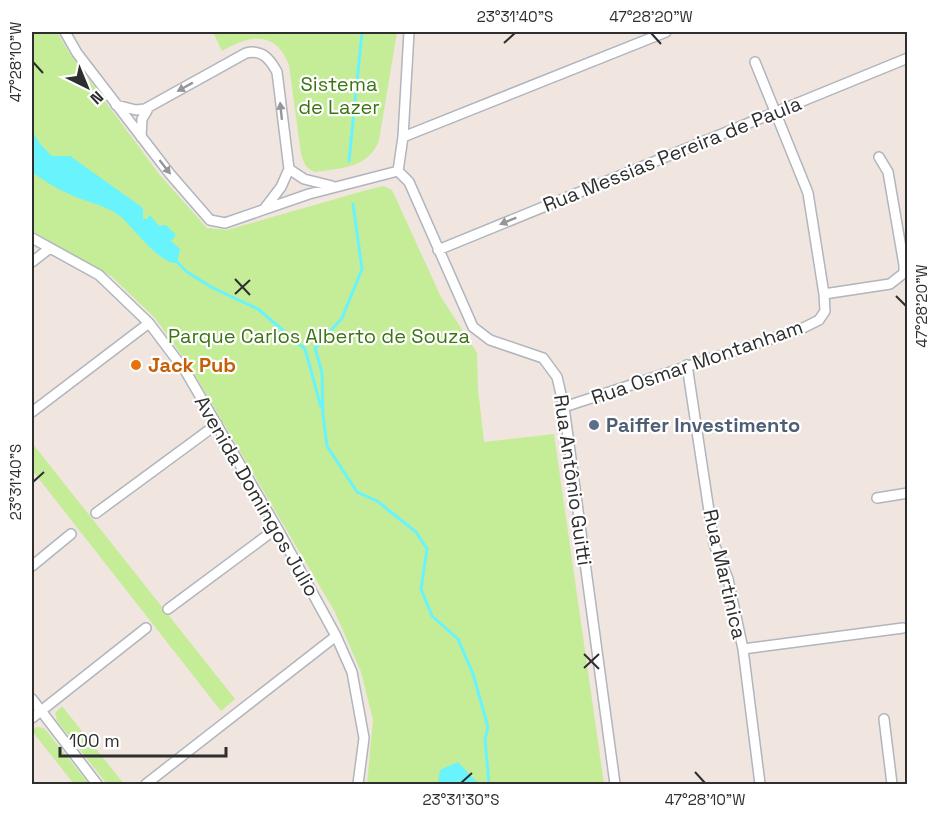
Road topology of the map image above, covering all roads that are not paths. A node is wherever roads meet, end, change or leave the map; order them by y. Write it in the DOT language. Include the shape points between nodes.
graph roads {
  1 [pos="65,32"];
  2 [pos="409,32"];
  3 [pos="666,32"];
  4 [pos="908,58"];
  5 [pos="755,62"];
  6 [pos="116,105"];
  7 [pos="149,107"];
  8 [pos="776,111"];
  9 [pos="141,137"];
  10 [pos="403,137"];
  11 [pos="879,157"];
  12 [pos="289,169"];
  13 [pos="398,171"];
  14 [pos="334,187"];
  15 [pos="264,209"];
  16 [pos="32,238"];
  17 [pos="50,248"];
  18 [pos="438,250"];
  19 [pos="32,262"];
  20 [pos="824,294"];
  21 [pos="149,323"];
  22 [pos="687,365"];
  23 [pos="564,406"];
  24 [pos="32,412"];
  25 [pos="217,424"];
  26 [pos="908,493"];
  27 [pos="877,498"];
  28 [pos="96,513"];
  29 [pos="278,528"];
  30 [pos="71,534"];
  31 [pos="32,566"];
  32 [pos="168,609"];
  33 [pos="146,628"];
  34 [pos="903,628"];
  35 [pos="336,636"];
  36 [pos="743,649"];
  37 [pos="32,699"];
  38 [pos="41,711"];
  39 [pos="32,718"];
  40 [pos="884,719"];
  41 [pos="97,784"];
  42 [pos="146,784"];
  43 [pos="358,784"];
  44 [pos="615,784"];
  45 [pos="760,784"];
  46 [pos="892,784"];
  1 -- 6 [label="street"];
  2 -- 10 [label="street"];
  3 -- 10 [label="street"];
  4 -- 8 [label="street, Rua Messias Pereira de Paula"];
  5 -- 8 [label="street"];
  6 -- 7 [label="street" via="139,110"];
  6 -- 9 [label="street"];
  7 -- 9 [label="street" via="142,119"];
  12 -- 7 [label="street, one-way" via="277,72 263,54 246,53"];
  8 -- 18 [label="street, Rua Messias Pereira de Paula, one-way"];
  8 -- 20 [label="street" via="808,193"];
  9 -- 15 [label="street, one-way" via="210,220 225,223"];
  10 -- 13 [label="street"];
  11 -- 20 [label="street" via="888,172 903,273 890,284"];
  12 -- 14 [label="street" via="304,179"];
  12 -- 15 [label="street"];
  13 -- 14 [label="street"];
  13 -- 18 [label="street, Rua Antônio Guitti" via="409,182"];
  14 -- 15 [label="street"];
  16 -- 17 [label="street, Avenida Domingos Julio"];
  17 -- 19 [label="street"];
  17 -- 21 [label="street, Avenida Domingos Julio" via="99,275"];
  18 -- 23 [label="street, Rua Antônio Guitti" via="473,327 490,340 543,358 557,377"];
  20 -- 22 [label="street, Rua Osmar Montanham" via="825,311 819,320"];
  21 -- 24 [label="street"];
  21 -- 25 [label="street, Avenida Domingos Julio" via="186,372"];
  22 -- 23 [label="street, Rua Osmar Montanham"];
  22 -- 36 [label="street, Rua Martinica" via="714,544 728,579"];
  23 -- 44 [label="street, Rua Antônio Guitti"];
  25 -- 28 [label="street"];
  25 -- 29 [label="street, Avenida Domingos Julio"];
  26 -- 27 [label="street"];
  29 -- 32 [label="street"];
  29 -- 35 [label="street, Avenida Domingos Julio"];
  30 -- 31 [label="street"];
  33 -- 38 [label="street"];
  34 -- 36 [label="street"];
  35 -- 42 [label="street"];
  35 -- 43 [label="street, Avenida Domingos Julio" via="352,672 364,738"];
  36 -- 45 [label="street, Rua Martinica"];
  37 -- 38 [label="street"];
  38 -- 39 [label="street"];
  38 -- 41 [label="street"];
  40 -- 46 [label="street"];
}
